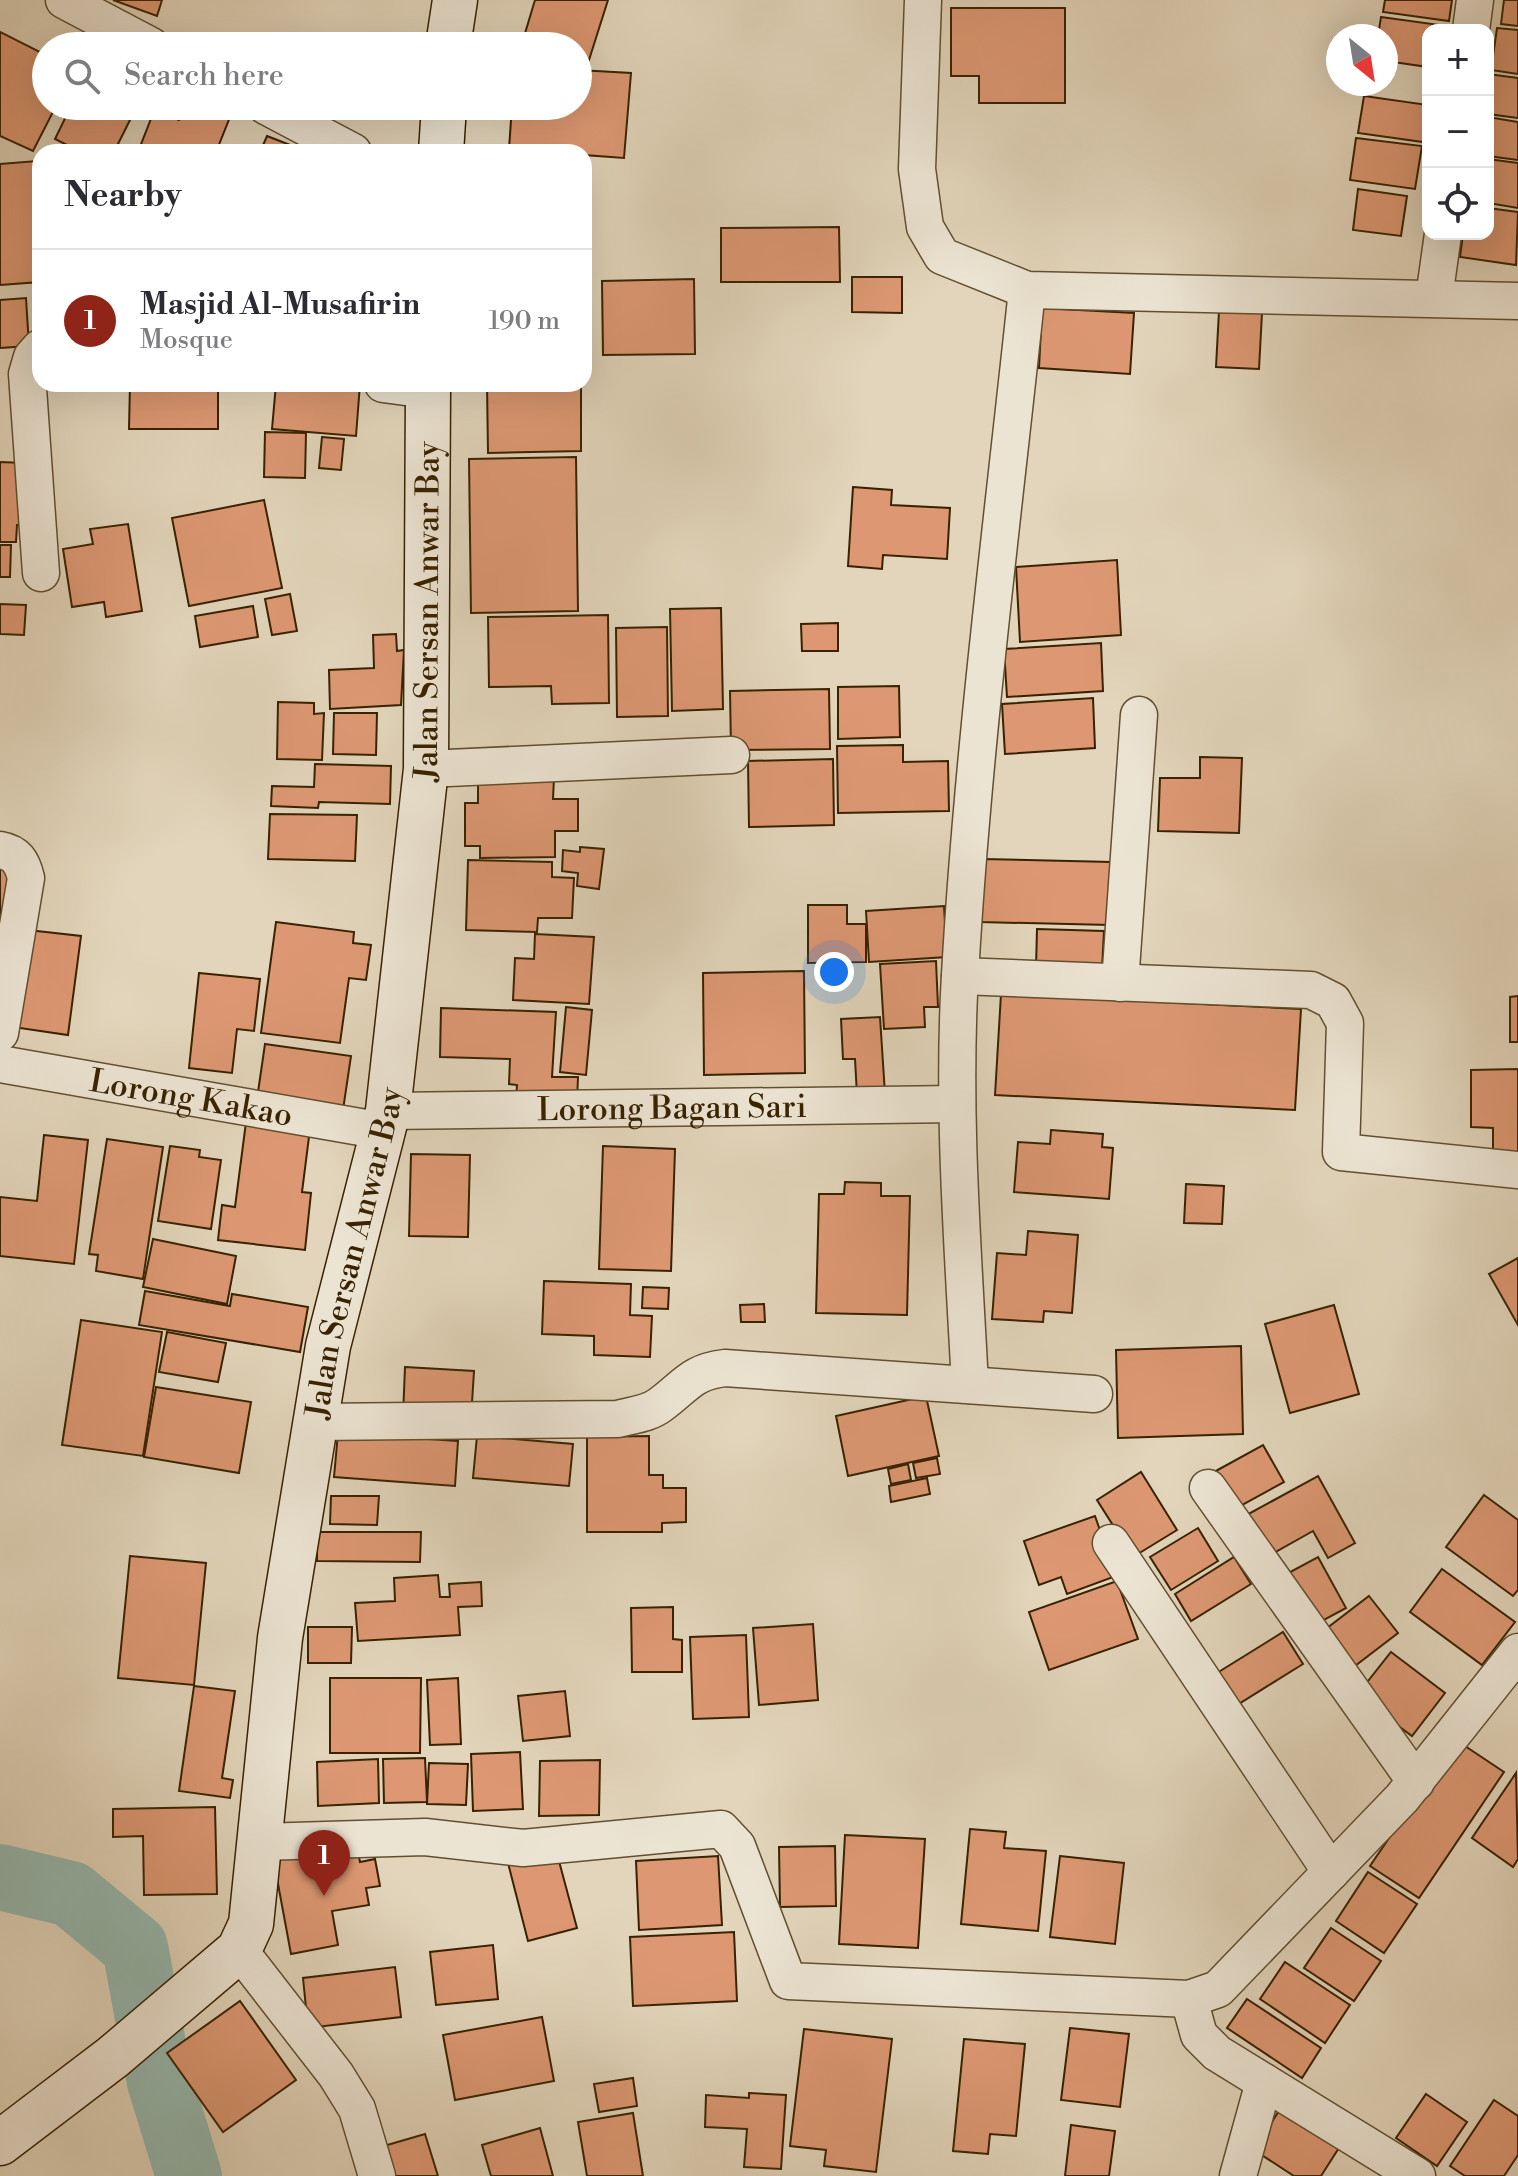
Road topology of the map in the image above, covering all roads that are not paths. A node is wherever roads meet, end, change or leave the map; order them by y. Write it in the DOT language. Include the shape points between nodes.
graph roads {
  1 [pos="64,0"];
  2 [pos="455,0"];
  3 [pos="923,0"];
  4 [pos="1475,0"];
  5 [pos="1472,24"];
  6 [pos="125,32"];
  7 [pos="450,32"];
  8 [pos="292,120"];
  9 [pos="443,120"];
  10 [pos="338,144"];
  11 [pos="442,144"];
  12 [pos="1442,240"];
  13 [pos="1027,290"];
  14 [pos="1434,298"];
  15 [pos="1518,301"];
  16 [pos="32,357"];
  17 [pos="428,392"];
  18 [pos="41,573"];
  19 [pos="1139,715"];
  20 [pos="731,755"];
  21 [pos="426,769"];
  22 [pos="0,850"];
  23 [pos="960,976"];
  24 [pos="1120,983"];
  25 [pos="0,1033"];
  26 [pos="0,1064"];
  27 [pos="957,1104"];
  28 [pos="386,1121"];
  29 [pos="1518,1170"];
  30 [pos="970,1385"];
  31 [pos="1094,1394"];
  32 [pos="316,1422"];
  33 [pos="1208,1488"];
  34 [pos="1111,1543"];
  35 [pos="1518,1652"];
  36 [pos="1416,1782"];
  37 [pos="260,1842"];
  38 [pos="1331,1872"];
  39 [pos="231,1956"];
  40 [pos="1189,1999"];
  41 [pos="1264,2082"];
  42 [pos="0,2143"];
  43 [pos="377,2176"];
  44 [pos="1238,2176"];
  45 [pos="1417,2176"];
  1 -- 6 [label="street"];
  2 -- 7 [label="main road"];
  3 -- 13 [label="street" via="917,169 925,227 942,256"];
  4 -- 5 [label="street"];
  8 -- 10 [label="street"];
  9 -- 11 [label="main road"];
  12 -- 14 [label="street"];
  13 -- 14 [label="street"];
  13 -- 23 [label="street" via="981,715"];
  14 -- 15 [label="street"];
  16 -- 18 [label="street" via="27,374"];
  17 -- 21 [label="main road, Jalan Sersan Anwar Bay"];
  19 -- 24 [label="street"];
  20 -- 21 [label="street"];
  21 -- 28 [label="main road, Jalan Sersan Anwar Bay"];
  22 -- 25 [label="street" via="22,863 26,878"];
  23 -- 24 [label="street"];
  23 -- 27 [label="street"];
  24 -- 29 [label="street" via="1311,990 1333,1001 1345,1023 1341,1152"];
  26 -- 28 [label="street, Lorong Kakao"];
  27 -- 28 [label="street, Lorong Bagan Sari"];
  27 -- 30 [label="street"];
  28 -- 32 [label="main road, Jalan Sersan Anwar Bay" via="328,1346"];
  30 -- 31 [label="street"];
  30 -- 32 [label="street" via="725,1368 695,1375 646,1413 618,1419"];
  32 -- 37 [label="main road, Jalan Sersan Anwar Bay" via="280,1638"];
  33 -- 36 [label="street"];
  34 -- 38 [label="street"];
  35 -- 36 [label="street"];
  36 -- 38 [label="street"];
  37 -- 39 [label="main road, Jalan Sersan Anwar Bay" via="251,1924"];
  37 -- 40 [label="street" via="425,1837 508,1848 721,1829 737,1846 788,1981"];
  38 -- 40 [label="street" via="1218,1989"];
  39 -- 42 [label="main road" via="113,2057"];
  39 -- 43 [label="street" via="336,2075 357,2109"];
  40 -- 41 [label="street" via="1206,2045"];
  41 -- 44 [label="street"];
  41 -- 45 [label="street"];
}
